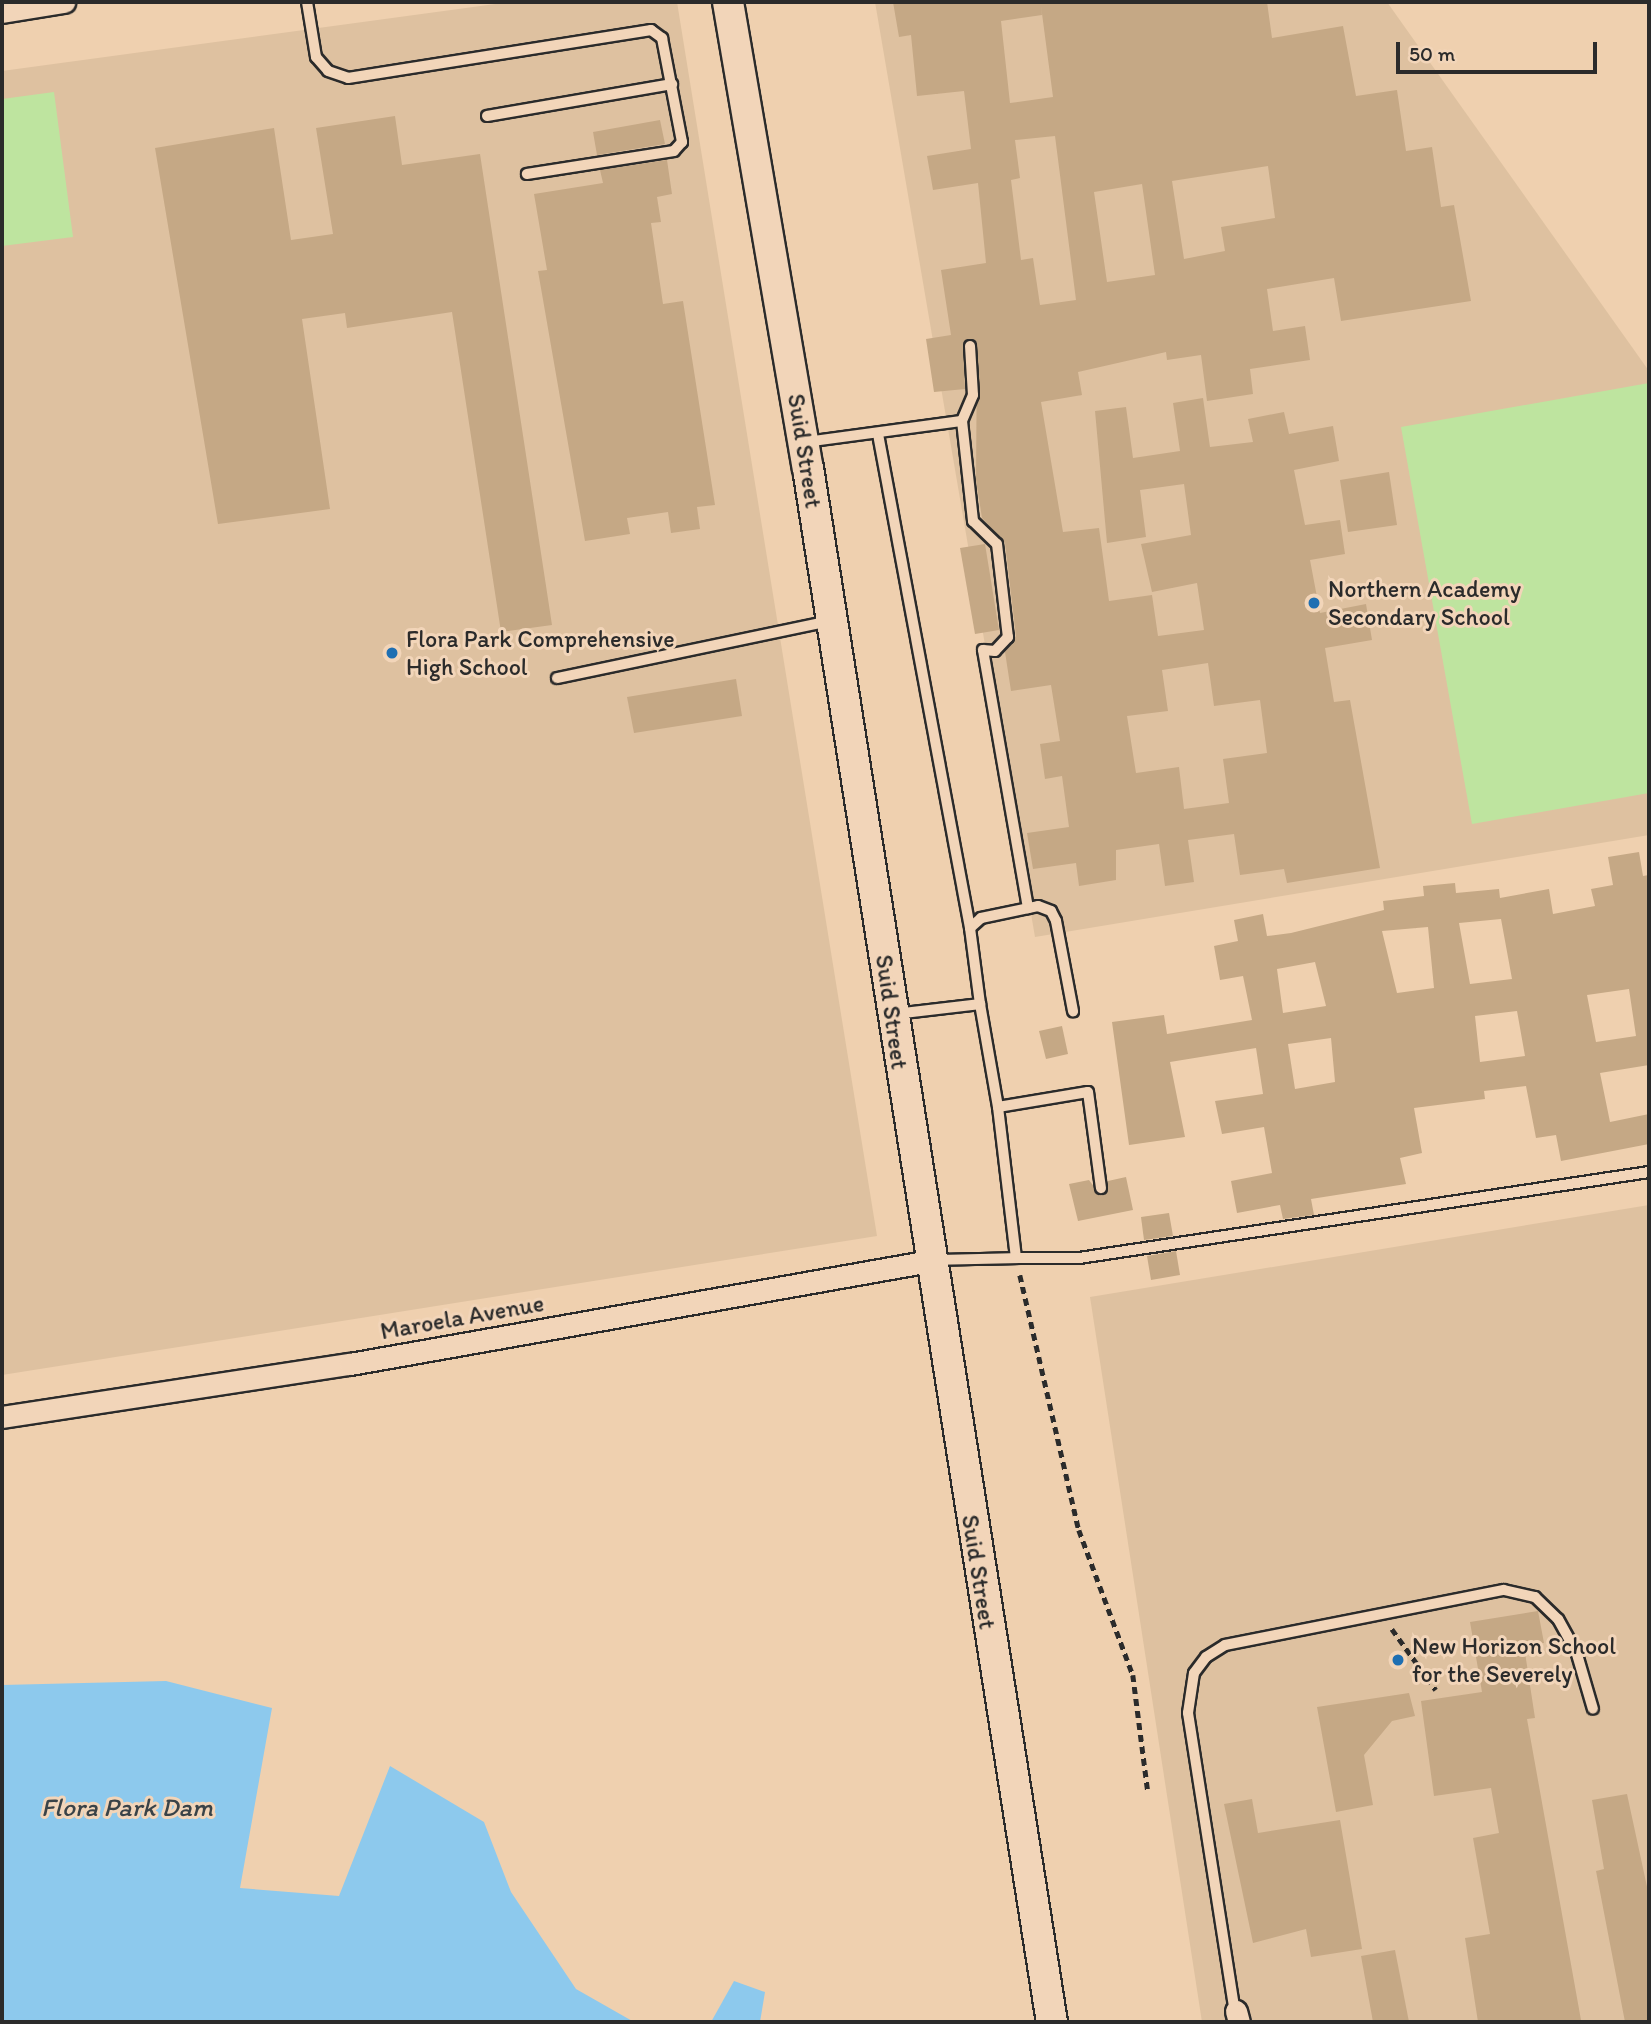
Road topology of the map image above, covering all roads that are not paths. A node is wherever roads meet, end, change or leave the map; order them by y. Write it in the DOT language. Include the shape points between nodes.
graph roads {
  1 [pos="64,2"];
  2 [pos="307,2"];
  3 [pos="728,2"];
  4 [pos="2,12"];
  5 [pos="671,84"];
  6 [pos="487,116"];
  7 [pos="527,174"];
  8 [pos="970,346"];
  9 [pos="962,421"];
  10 [pos="878,434"];
  11 [pos="803,443"];
  12 [pos="832,620"];
  13 [pos="557,678"];
  14 [pos="1028,908"];
  15 [pos="970,928"];
  16 [pos="980,1004"];
  17 [pos="1073,1011"];
  18 [pos="892,1014"];
  19 [pos="998,1107"];
  20 [pos="1649,1172"];
  21 [pos="1101,1188"];
  22 [pos="1016,1258"];
  23 [pos="930,1261"];
  24 [pos="2,1417"];
  25 [pos="1593,1709"];
  26 [pos="1236,2019"];
  27 [pos="1052,2022"];
  1 -- 4 [label="street"];
  2 -- 5 [label="lane" via="316,57 328,71 348,78 651,30 662,38"];
  3 -- 11 [label="street, Suid Street"];
  5 -- 6 [label="lane"];
  5 -- 7 [label="lane" via="682,142 674,151"];
  8 -- 9 [label="lane" via="973,395"];
  9 -- 10 [label="lane"];
  9 -- 14 [label="lane" via="973,521 997,544 1008,637 995,651 982,650"];
  10 -- 11 [label="lane"];
  10 -- 15 [label="lane"];
  11 -- 12 [label="street, Suid Street"];
  12 -- 13 [label="lane"];
  12 -- 18 [label="street, Suid Street"];
  14 -- 15 [label="lane" via="981,918"];
  14 -- 17 [label="lane" via="1051,911"];
  15 -- 16 [label="lane"];
  16 -- 18 [label="lane"];
  16 -- 19 [label="lane"];
  18 -- 23 [label="street, Suid Street"];
  19 -- 21 [label="lane" via="1088,1092"];
  19 -- 22 [label="lane"];
  20 -- 22 [label="lane" via="1079,1258"];
  22 -- 23 [label="lane"];
  23 -- 24 [label="street, Maroela Avenue" via="351,1364"];
  23 -- 27 [label="street, Suid Street"];
  25 -- 26 [label="lane" via="1576,1651 1535,1597 1504,1590 1225,1645 1194,1673 1188,1713"];
}
